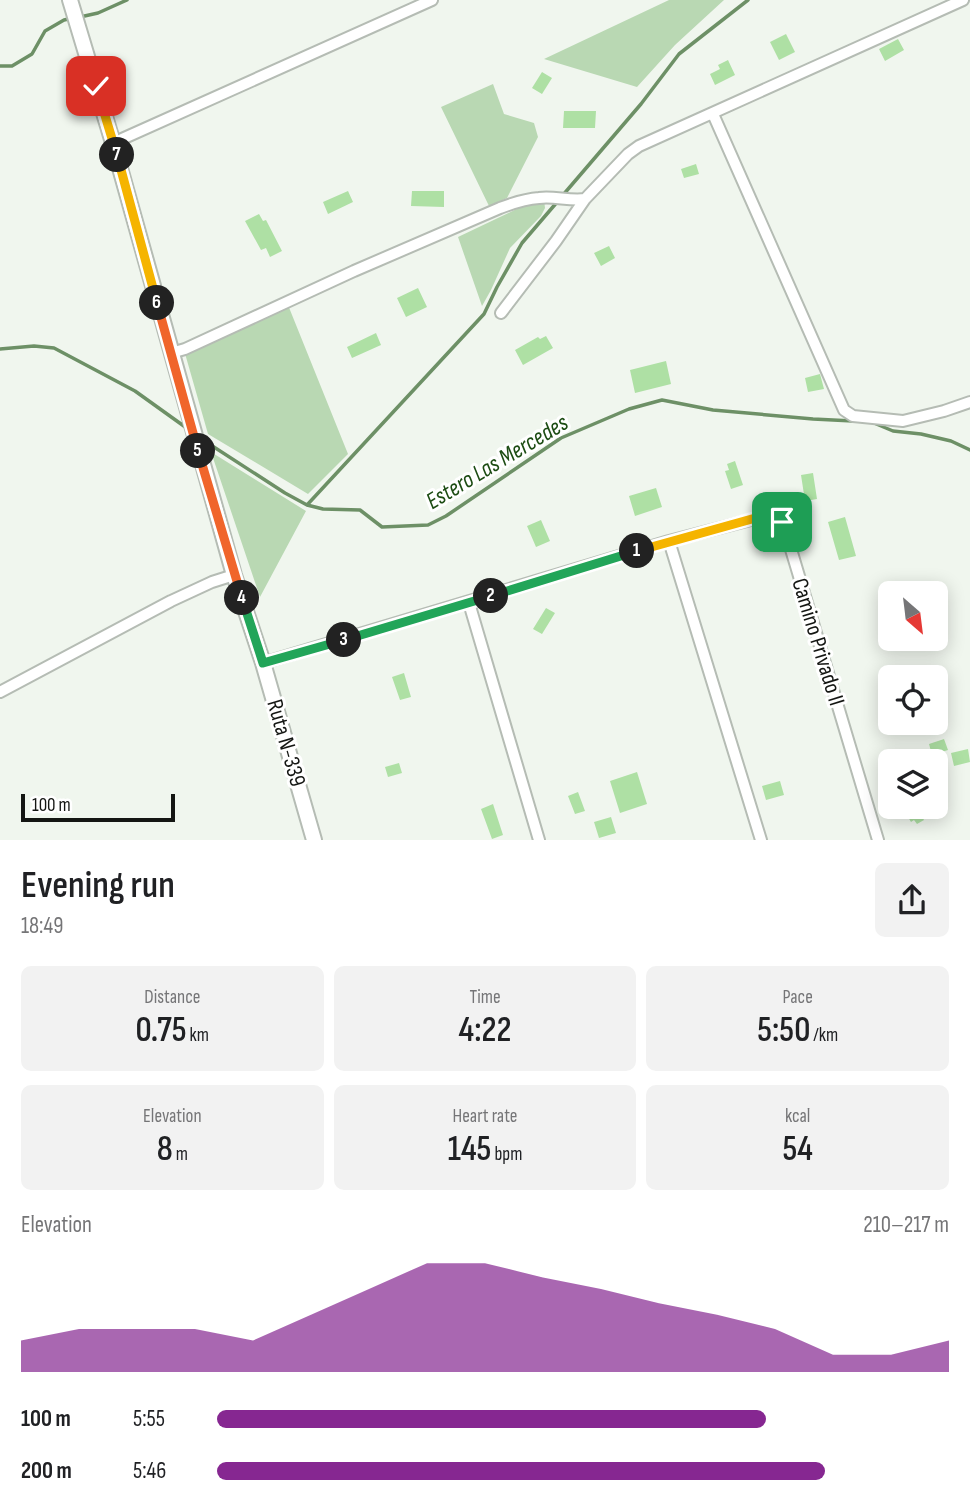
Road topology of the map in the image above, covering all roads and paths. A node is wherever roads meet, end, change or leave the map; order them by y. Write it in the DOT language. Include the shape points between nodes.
graph roads {
  1 [pos="432,0"];
  2 [pos="963,0"];
  3 [pos="72,6"];
  4 [pos="713,114"];
  5 [pos="113,143"];
  6 [pos="585,200"];
  7 [pos="501,313"];
  8 [pos="171,353"];
  9 [pos="970,401"];
  10 [pos="669,541"];
  11 [pos="234,575"];
  12 [pos="469,603"];
  13 [pos="263,663"];
  14 [pos="0,691"];
  15 [pos="314,840"];
  16 [pos="539,840"];
  17 [pos="761,840"];
  18 [pos="878,840"];
  1 -- 5 [label="street"];
  2 -- 4 [label="street"];
  3 -- 5 [label="street, Ruta N-339"];
  4 -- 6 [label="street" via="639,146"];
  4 -- 9 [label="street" via="844,410 853,416 903,421"];
  5 -- 8 [label="street, Ruta N-339"];
  6 -- 7 [label="street"];
  6 -- 8 [label="street" via="521,200"];
  8 -- 11 [label="street, Ruta N-339"];
  10 -- 12 [label="street, Camino Privado II"];
  10 -- 17 [label="street"];
  10 -- 18 [label="street, Camino Privado II" via="766,515 779,517"];
  11 -- 13 [label="street, Ruta N-339"];
  11 -- 14 [label="street" via="171,601"];
  12 -- 13 [label="street, Camino Privado II"];
  12 -- 16 [label="street"];
  13 -- 15 [label="street, Ruta N-339"];
}
